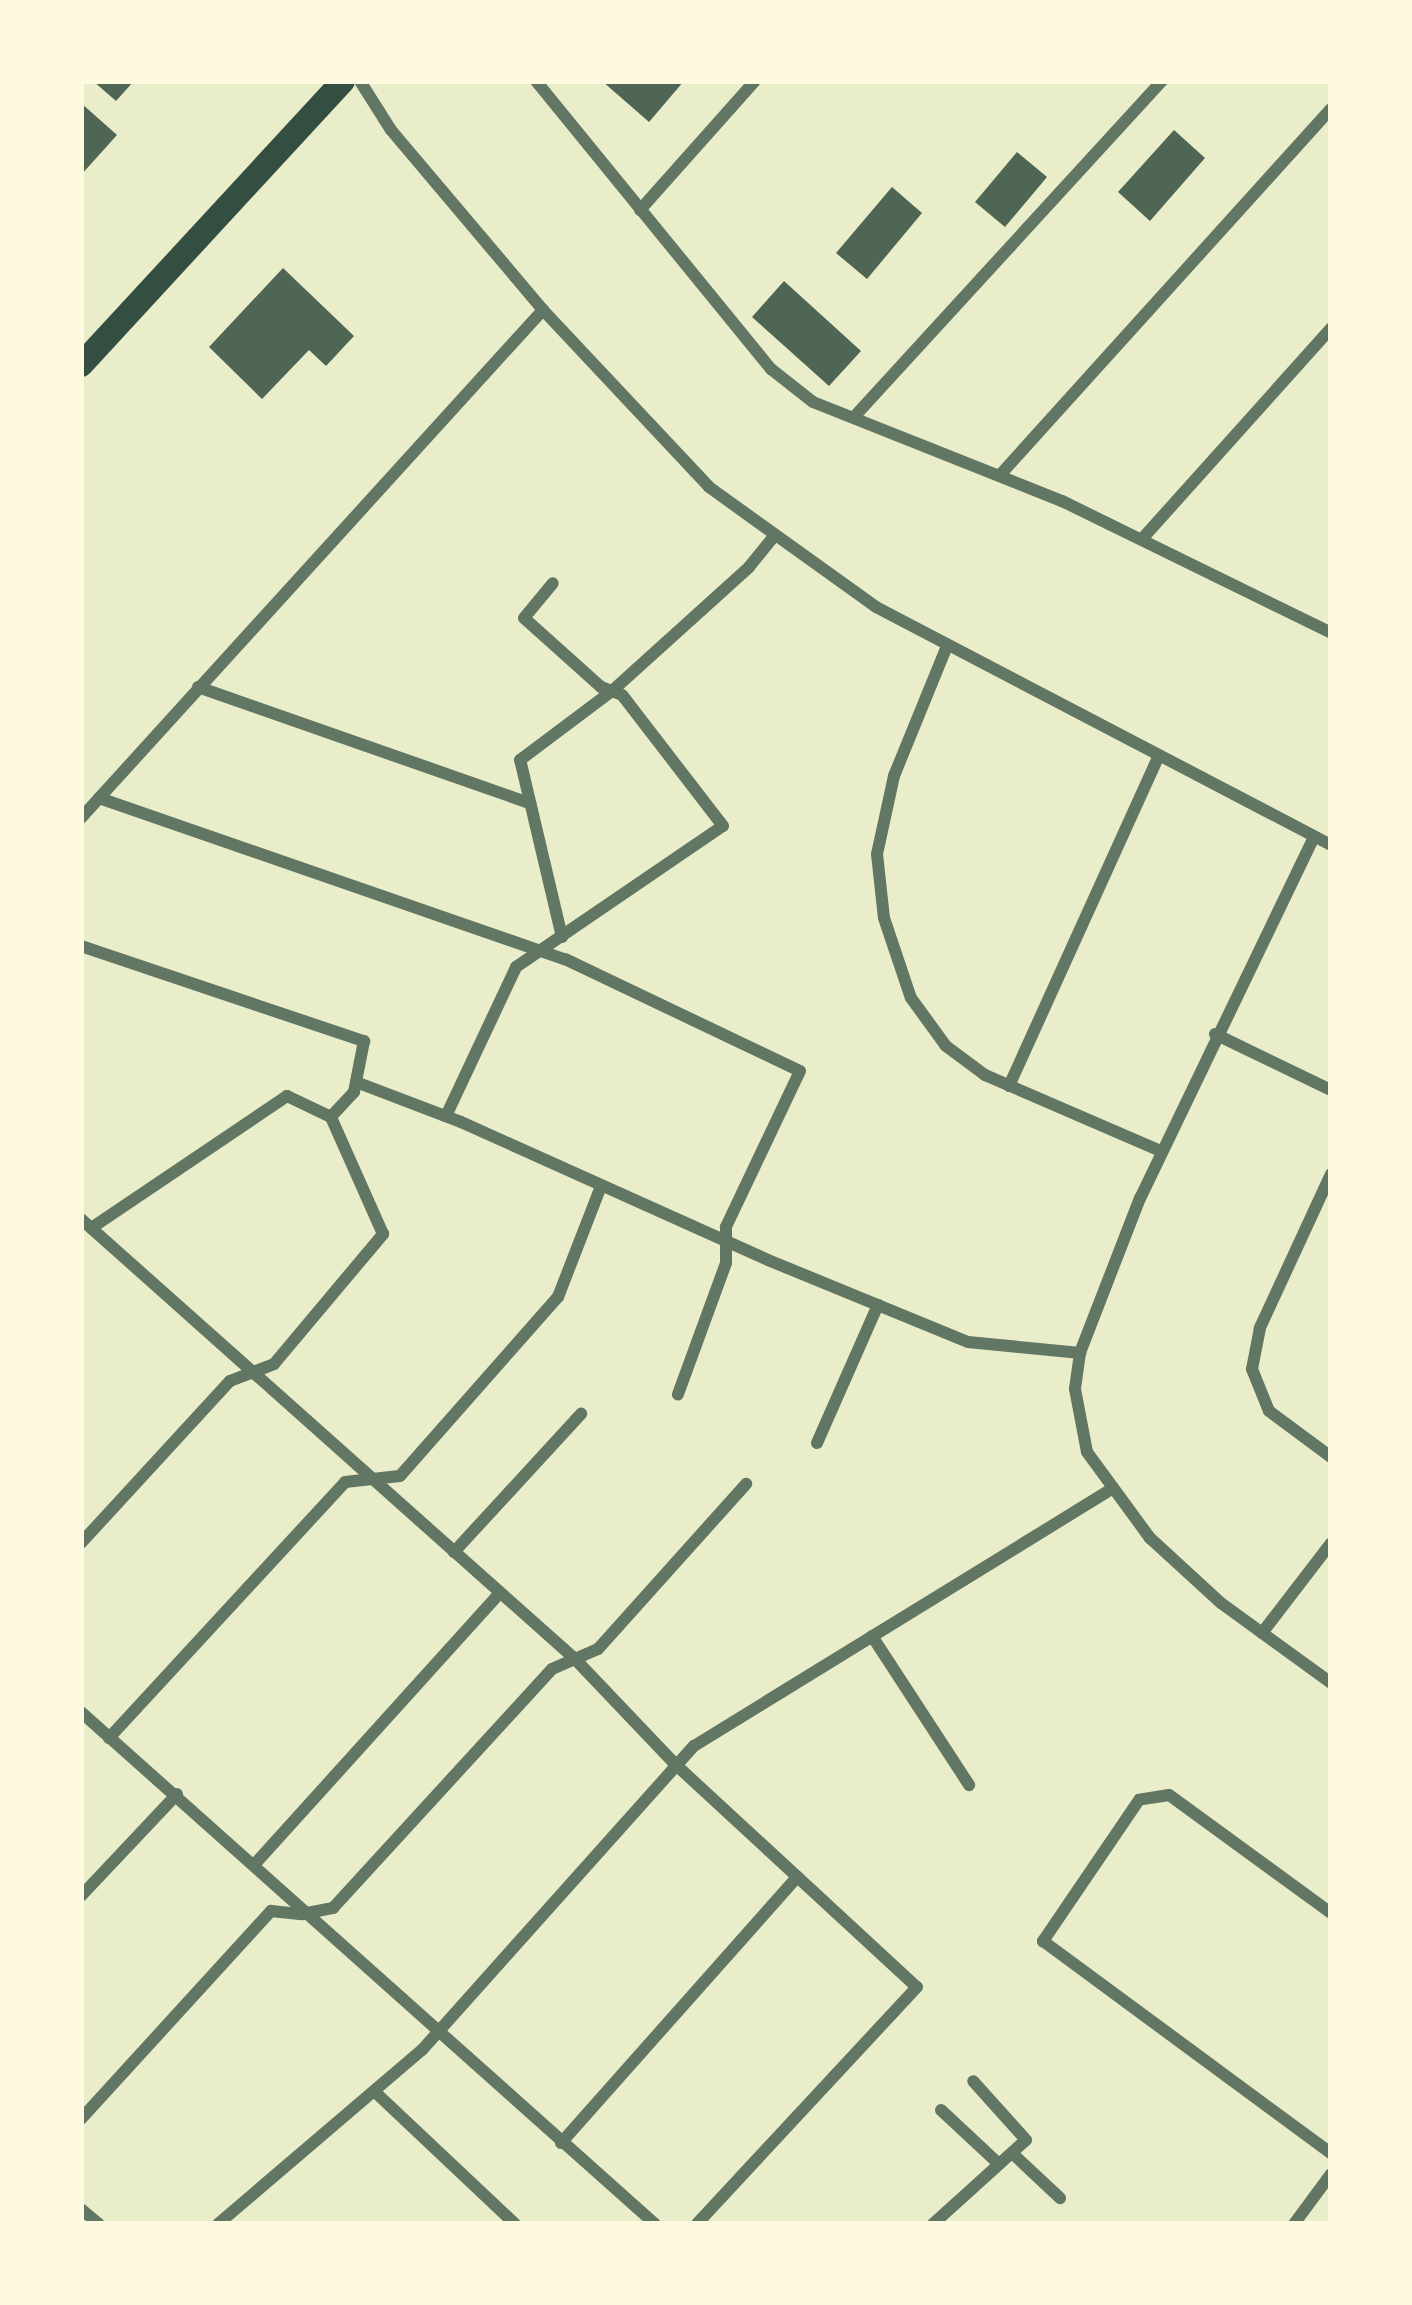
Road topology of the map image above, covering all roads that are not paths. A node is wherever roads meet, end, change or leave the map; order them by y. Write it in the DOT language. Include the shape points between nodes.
graph roads {
  1 [pos="343,81"];
  2 [pos="360,81"];
  3 [pos="536,81"];
  4 [pos="755,81"];
  5 [pos="1162,81"];
  6 [pos="1331,109"];
  7 [pos="640,210"];
  8 [pos="542,310"];
  9 [pos="1331,328"];
  10 [pos="81,365"];
  11 [pos="854,417"];
  12 [pos="1000,475"];
  13 [pos="776,535"];
  14 [pos="1142,539"];
  15 [pos="553,583"];
  16 [pos="1331,633"];
  17 [pos="947,646"];
  18 [pos="198,687"];
  19 [pos="612,691"];
  20 [pos="1158,757"];
  21 [pos="99,797"];
  22 [pos="530,803"];
  23 [pos="81,818"];
  24 [pos="1314,836"];
  25 [pos="1331,845"];
  26 [pos="562,937"];
  27 [pos="81,946"];
  28 [pos="541,952"];
  29 [pos="1216,1034"];
  30 [pos="356,1082"];
  31 [pos="1009,1086"];
  32 [pos="1331,1090"];
  33 [pos="446,1116"];
  34 [pos="331,1117"];
  35 [pos="1161,1151"];
  36 [pos="1331,1174"];
  37 [pos="601,1186"];
  38 [pos="86,1224"];
  39 [pos="724,1240"];
  40 [pos="878,1305"];
  41 [pos="1080,1353"];
  42 [pos="253,1374"];
  43 [pos="677,1394"];
  44 [pos="581,1414"];
  45 [pos="818,1443"];
  46 [pos="1331,1457"];
  47 [pos="369,1478"];
  48 [pos="746,1484"];
  49 [pos="1113,1488"];
  50 [pos="1331,1543"];
  51 [pos="81,1544"];
  52 [pos="454,1552"];
  53 [pos="500,1593"];
  54 [pos="1262,1634"];
  55 [pos="872,1636"];
  56 [pos="575,1659"];
  57 [pos="1331,1683"];
  58 [pos="81,1712"];
  59 [pos="109,1738"];
  60 [pos="675,1764"];
  61 [pos="969,1785"];
  62 [pos="177,1794"];
  63 [pos="254,1865"];
  64 [pos="797,1877"];
  65 [pos="81,1897"];
  66 [pos="1331,1913"];
  67 [pos="302,1914"];
  68 [pos="435,2031"];
  69 [pos="973,2080"];
  70 [pos="374,2091"];
  71 [pos="941,2110"];
  72 [pos="81,2119"];
  73 [pos="561,2143"];
  74 [pos="1012,2153"];
  75 [pos="1331,2153"];
  76 [pos="999,2164"];
  77 [pos="1331,2174"];
  78 [pos="1060,2198"];
  79 [pos="81,2209"];
  80 [pos="641,2212"];
  81 [pos="98,2224"];
  82 [pos="218,2224"];
  83 [pos="515,2224"];
  84 [pos="630,2224"];
  85 [pos="655,2224"];
  86 [pos="697,2224"];
  87 [pos="933,2224"];
  88 [pos="1294,2224"];
  1 -- 10 [label="main road"];
  2 -- 8 [label="street"];
  3 -- 7 [label="street"];
  4 -- 7 [label="street"];
  5 -- 11 [label="street"];
  6 -- 12 [label="street"];
  7 -- 11 [label="street" via="771,369 813,402"];
  8 -- 13 [label="street" via="709,487"];
  8 -- 18 [label="street"];
  9 -- 14 [label="street"];
  11 -- 12 [label="street"];
  12 -- 14 [label="street"];
  13 -- 17 [label="street"];
  13 -- 19 [label="street"];
  14 -- 16 [label="street"];
  15 -- 19 [label="street" via="524,618"];
  17 -- 20 [label="street"];
  17 -- 31 [label="street" via="894,776 878,854 884,918 911,998 946,1046"];
  18 -- 21 [label="street"];
  18 -- 22 [label="street"];
  19 -- 22 [label="street" via="520,760"];
  19 -- 26 [label="street" via="723,826"];
  20 -- 24 [label="street"];
  20 -- 31 [label="street"];
  21 -- 23 [label="street"];
  21 -- 28 [label="street"];
  22 -- 26 [label="street"];
  24 -- 25 [label="street"];
  24 -- 29 [label="street"];
  26 -- 28 [label="street"];
  27 -- 30 [label="street" via="364,1042"];
  28 -- 33 [label="street" via="516,967"];
  28 -- 39 [label="street" via="800,1071"];
  29 -- 32 [label="street"];
  29 -- 35 [label="street"];
  30 -- 33 [label="street"];
  30 -- 34 [label="street"];
  31 -- 35 [label="street"];
  33 -- 37 [label="street"];
  34 -- 38 [label="street" via="287,1096"];
  34 -- 42 [label="street" via="383,1234 274,1364"];
  35 -- 41 [label="street"];
  36 -- 46 [label="street" via="1260,1328 1252,1369 1270,1412"];
  37 -- 39 [label="street"];
  37 -- 47 [label="street" via="558,1297 400,1476"];
  38 -- 42 [label="street"];
  39 -- 40 [label="street"];
  39 -- 43 [label="street" via="727,1263"];
  40 -- 41 [label="street" via="968,1342"];
  40 -- 45 [label="street"];
  41 -- 49 [label="street" via="1075,1389 1087,1452"];
  42 -- 47 [label="street"];
  42 -- 51 [label="street" via="230,1381"];
  44 -- 52 [label="street"];
  47 -- 52 [label="street"];
  47 -- 59 [label="street" via="345,1482"];
  48 -- 56 [label="street" via="598,1649"];
  49 -- 54 [label="street" via="1150,1538"];
  49 -- 55 [label="street"];
  50 -- 54 [label="street"];
  52 -- 53 [label="street"];
  53 -- 56 [label="street"];
  53 -- 63 [label="street"];
  54 -- 57 [label="street"];
  55 -- 60 [label="street"];
  55 -- 61 [label="street"];
  56 -- 60 [label="street"];
  56 -- 67 [label="street" via="552,1669 333,1908"];
  58 -- 59 [label="street"];
  59 -- 62 [label="street"];
  60 -- 64 [label="street"];
  60 -- 68 [label="street"];
  62 -- 63 [label="street"];
  62 -- 65 [label="street"];
  63 -- 67 [label="street"];
  64 -- 73 [label="street"];
  64 -- 86 [label="street" via="917,1987"];
  66 -- 75 [label="street" via="1169,1795 1138,1800 1043,1941"];
  67 -- 68 [label="street"];
  67 -- 72 [label="street" via="271,1910"];
  68 -- 70 [label="street"];
  68 -- 73 [label="street"];
  69 -- 74 [label="street" via="1026,2140"];
  70 -- 82 [label="street"];
  70 -- 83 [label="street"];
  71 -- 76 [label="street"];
  73 -- 80 [label="street"];
  74 -- 76 [label="street"];
  74 -- 78 [label="street"];
  76 -- 87 [label="street"];
  77 -- 88 [label="street"];
  79 -- 81 [label="street"];
  80 -- 84 [label="street"];
  80 -- 85 [label="street"];
}
